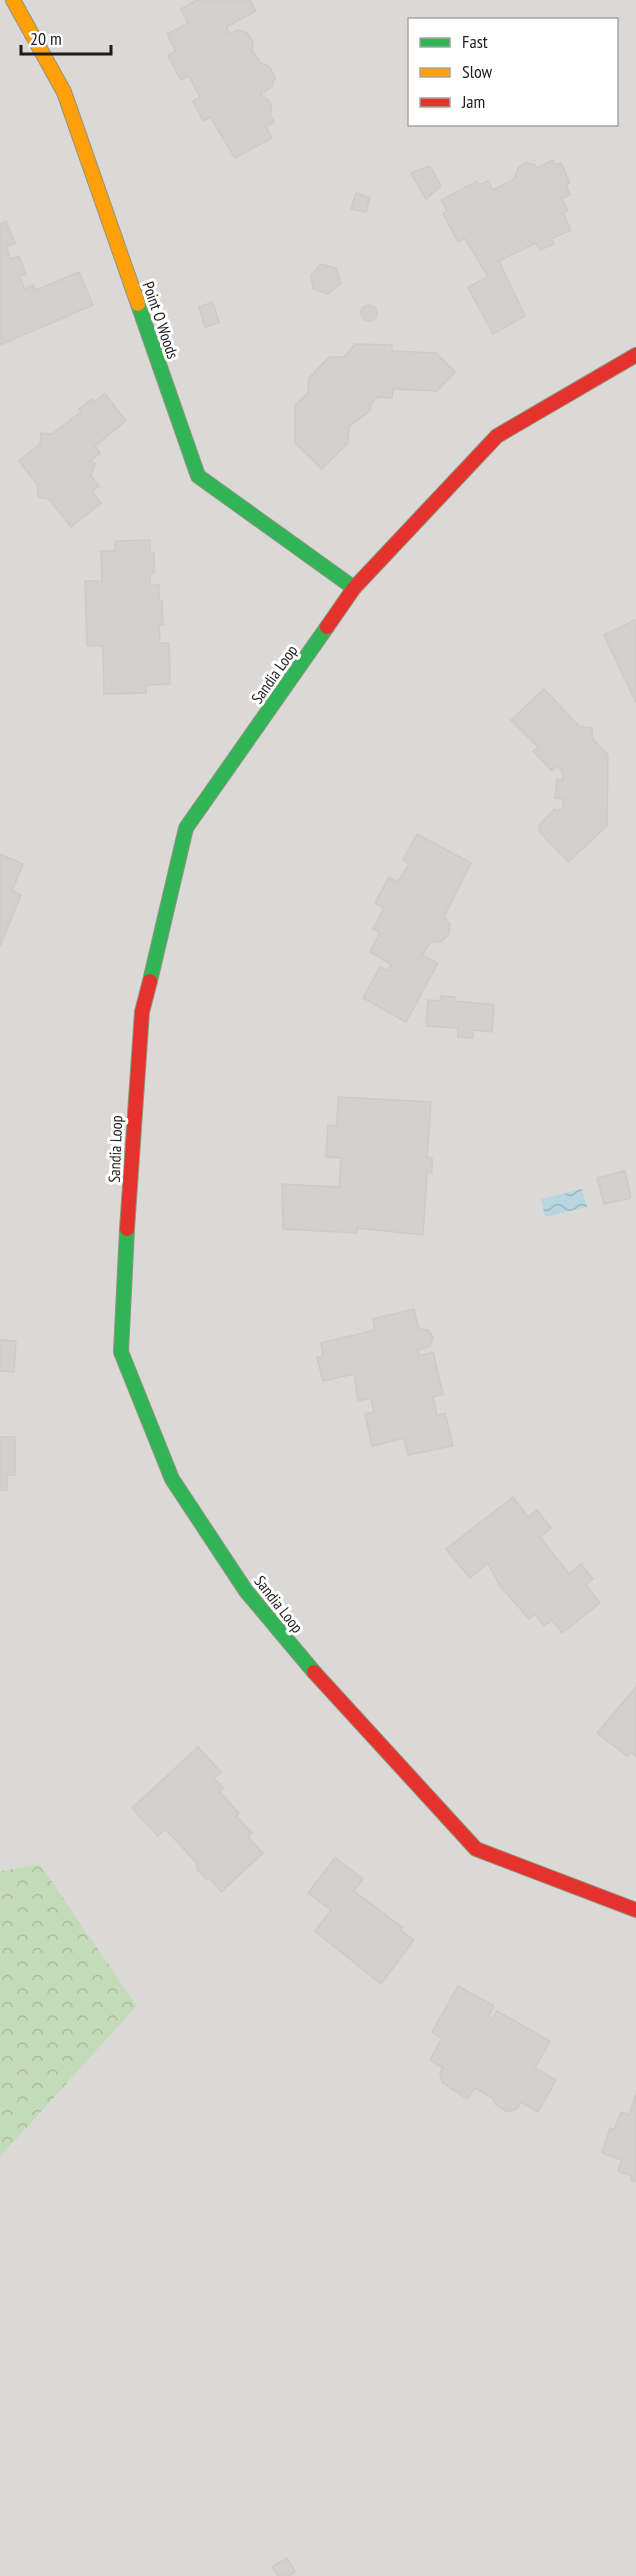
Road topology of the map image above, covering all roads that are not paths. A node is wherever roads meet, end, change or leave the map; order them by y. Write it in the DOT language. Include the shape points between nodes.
graph roads {
  1 [pos="13,0"];
  2 [pos="636,355"];
  3 [pos="354,588"];
  4 [pos="636,1910"];
  1 -- 3 [label="street, Point O Woods" via="64,92 198,476"];
  2 -- 3 [label="street, Sandia Loop" via="497,436"];
  3 -- 4 [label="street, Sandia Loop" via="186,828 142,1012 121,1352 172,1479 246,1591 286,1641 476,1849"];
}
